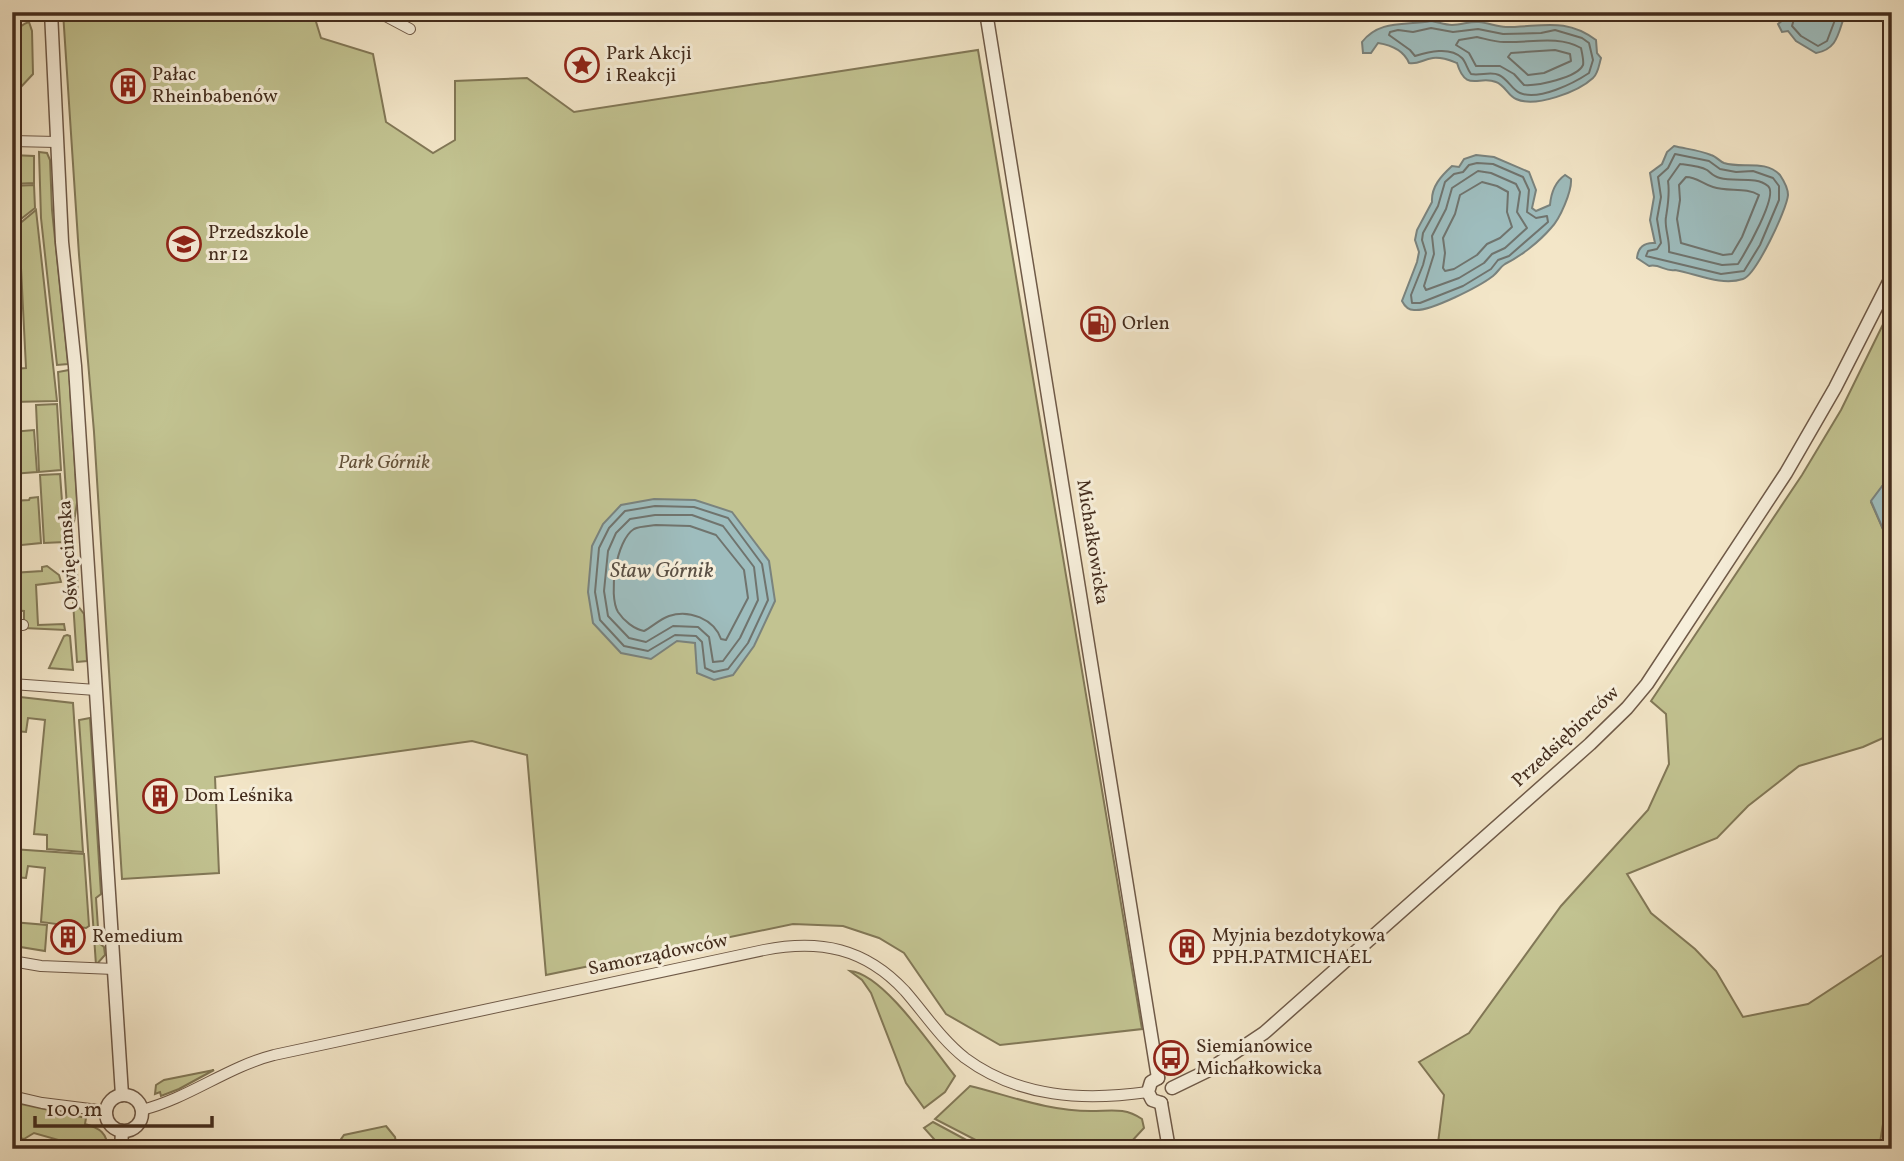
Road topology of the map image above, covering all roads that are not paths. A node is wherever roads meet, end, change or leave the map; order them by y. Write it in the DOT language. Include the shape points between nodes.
graph roads {
  1 [pos="51,12"];
  2 [pos="378,12"];
  3 [pos="986,12"];
  4 [pos="410,29"];
  5 [pos="12,141"];
  6 [pos="56,142"];
  7 [pos="1892,276"];
  8 [pos="12,684"];
  9 [pos="96,690"];
  10 [pos="12,961"];
  11 [pos="114,969"];
  12 [pos="1158,1079"];
  13 [pos="1172,1088"];
  14 [pos="1148,1092"];
  15 [pos="122,1095"];
  16 [pos="12,1096"];
  17 [pos="1161,1103"];
  18 [pos="142,1110"];
  19 [pos="106,1111"];
  20 [pos="122,1131"];
  21 [pos="121,1149"];
  22 [pos="1169,1149"];
  1 -- 6 [label="street, Oświęcimska"];
  2 -- 4 [label="street"];
  3 -- 12 [label="street, Michałkowicka"];
  5 -- 6 [label="street"];
  6 -- 9 [label="street, Oświęcimska"];
  7 -- 13 [label="street, Przedsiębiorców" via="1798,454 1672,649 1627,708 1264,1033 1194,1079"];
  8 -- 9 [label="street"];
  9 -- 11 [label="street, Oświęcimska"];
  10 -- 11 [label="street"];
  11 -- 15 [label="street, Oświęcimska"];
  12 -- 13 [label="street" via="1165,1079"];
  12 -- 14 [label="street" via="1151,1082"];
  13 -- 17 [label="street" via="1169,1099"];
  14 -- 17 [label="street" via="1152,1100"];
  14 -- 18 [label="street, Samorządowców" via="1070,1097 1006,1081 956,1050 879,968 845,951 804,945 274,1055"];
  15 -- 18 [label="street" via="135,1099"];
  15 -- 19 [label="street" via="111,1100"];
  16 -- 19 [label="street"];
  17 -- 22 [label="street"];
  18 -- 20 [label="street" via="137,1125"];
  19 -- 20 [label="street" via="112,1126"];
  20 -- 21 [label="street"];
}
